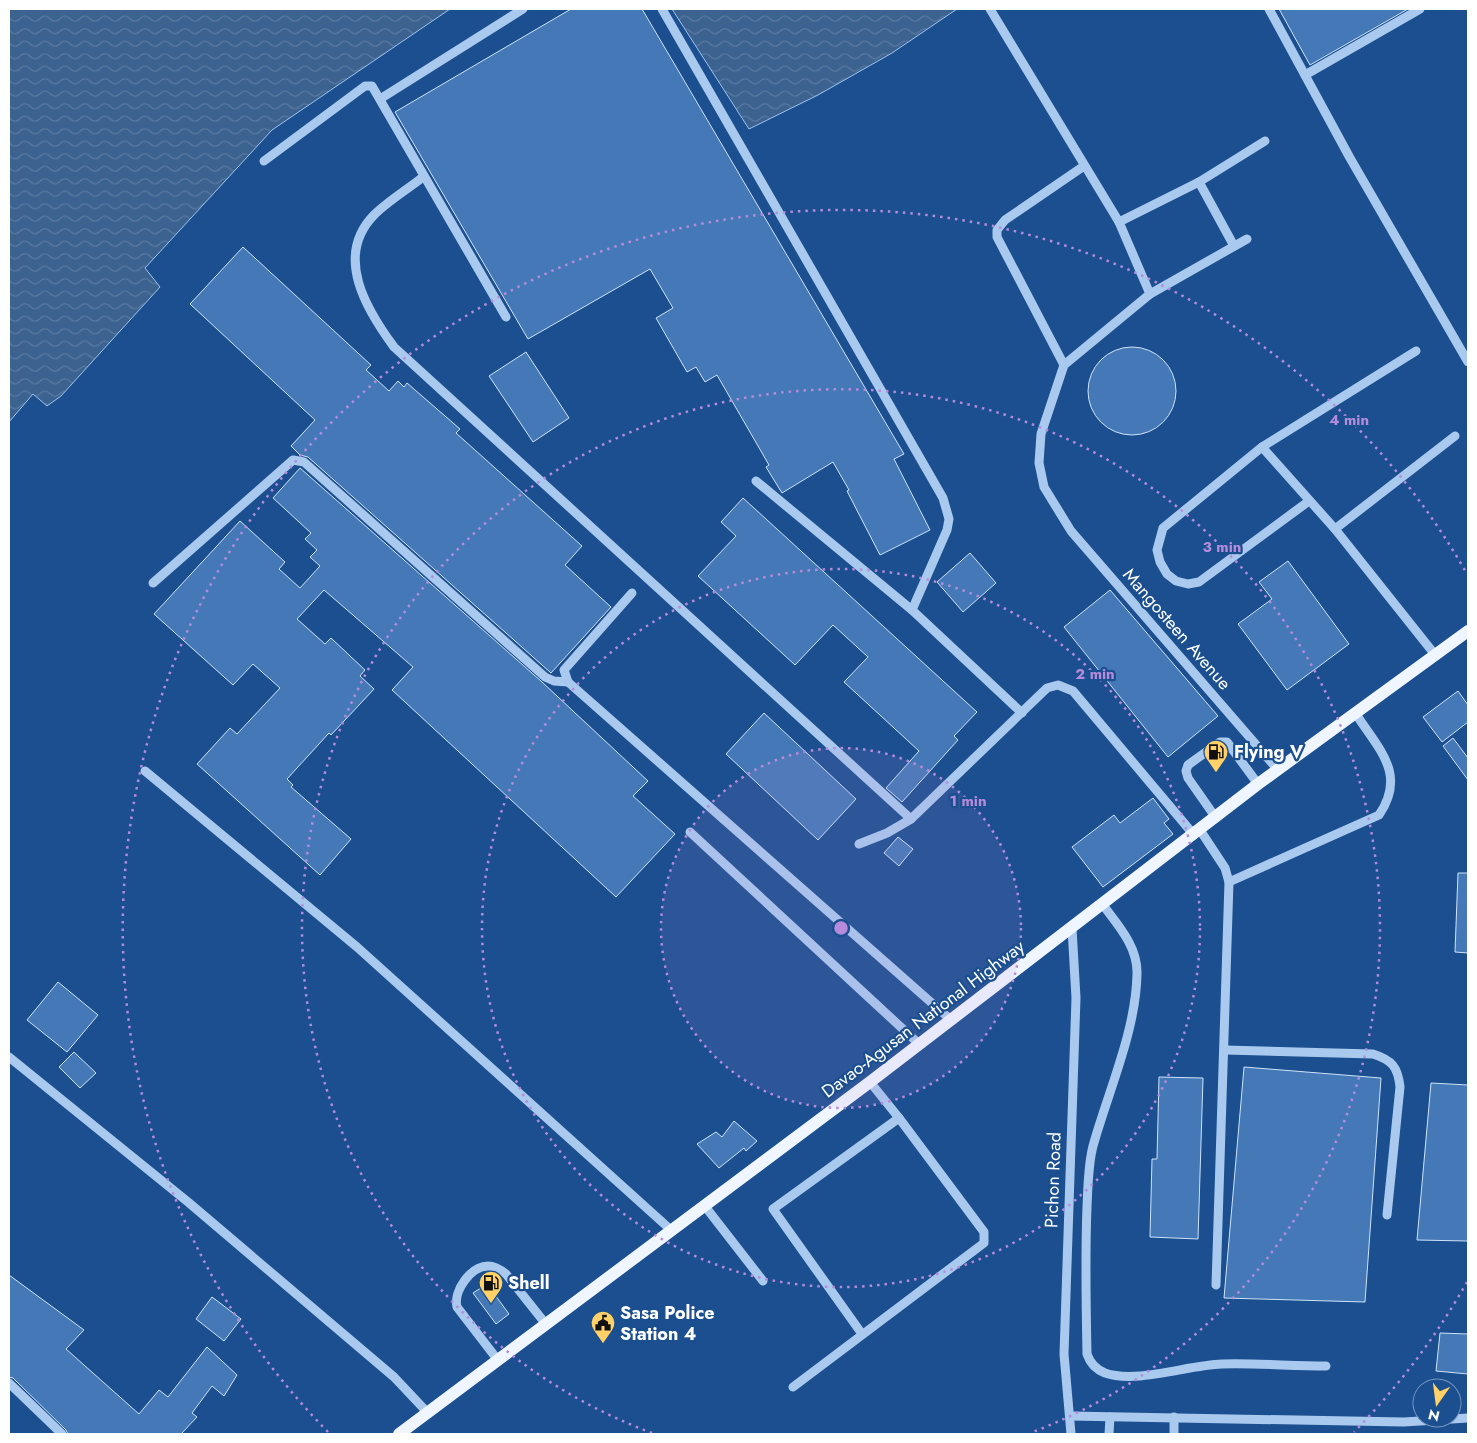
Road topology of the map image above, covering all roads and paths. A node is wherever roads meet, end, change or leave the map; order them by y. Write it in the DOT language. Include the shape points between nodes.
graph roads {
  1 [pos="523,9"];
  2 [pos="662,9"];
  3 [pos="1269,9"];
  4 [pos="1420,9"];
  5 [pos="992,13"];
  6 [pos="1305,75"];
  7 [pos="380,99"];
  8 [pos="1265,141"];
  9 [pos="264,161"];
  10 [pos="1084,166"];
  11 [pos="424,177"];
  12 [pos="1199,182"];
  13 [pos="1119,222"];
  14 [pos="1247,239"];
  15 [pos="1234,246"];
  16 [pos="1150,294"];
  17 [pos="506,317"];
  18 [pos="1416,351"];
  19 [pos="1468,362"];
  20 [pos="1064,365"];
  21 [pos="1455,436"];
  22 [pos="1262,447"];
  23 [pos="756,482"];
  24 [pos="1309,501"];
  25 [pos="1335,529"];
  26 [pos="153,583"];
  27 [pos="632,593"];
  28 [pos="912,610"];
  29 [pos="1468,631"];
  30 [pos="1436,656"];
  31 [pos="568,682"];
  32 [pos="1022,713"];
  33 [pos="1356,714"];
  34 [pos="1278,770"];
  35 [pos="145,771"];
  36 [pos="1258,784"];
  37 [pos="1216,818"];
  38 [pos="911,819"];
  39 [pos="690,832"];
  40 [pos="1197,832"];
  41 [pos="859,844"];
  42 [pos="1229,882"];
  43 [pos="1103,905"];
  44 [pos="1072,928"];
  45 [pos="950,1019"];
  46 [pos="918,1043"];
  47 [pos="1225,1050"];
  48 [pos="9,1058"];
  49 [pos="870,1082"];
  50 [pos="899,1118"];
  51 [pos="704,1205"];
  52 [pos="1387,1215"];
  53 [pos="671,1230"];
  54 [pos="763,1281"];
  55 [pos="1216,1285"];
  56 [pos="545,1323"];
  57 [pos="862,1334"];
  58 [pos="497,1358"];
  59 [pos="1326,1366"];
  60 [pos="9,1384"];
  61 [pos="792,1386"];
  62 [pos="427,1412"];
  63 [pos="1070,1416"];
  64 [pos="1110,1417"];
  65 [pos="1174,1417"];
  66 [pos="1468,1418"];
  67 [pos="62,1434"];
  68 [pos="399,1434"];
  69 [pos="1071,1434"];
  70 [pos="1109,1434"];
  71 [pos="1174,1434"];
  1 -- 7 [label="street"];
  2 -- 28 [label="street" via="943,498 949,519 947,530"];
  3 -- 6 [label="street"];
  4 -- 6 [label="street"];
  5 -- 10 [label="street"];
  6 -- 19 [label="street"];
  7 -- 9 [label="street" via="375,89 365,86"];
  7 -- 11 [label="street"];
  8 -- 12 [label="street"];
  10 -- 13 [label="street"];
  10 -- 20 [label="street" via="1005,220 997,237"];
  11 -- 17 [label="street"];
  11 -- 38 [label="street" via="374,215 354,251 355,274 378,325 394,346"];
  12 -- 13 [label="street"];
  12 -- 15 [label="street"];
  13 -- 16 [label="street"];
  14 -- 15 [label="street"];
  15 -- 16 [label="street"];
  16 -- 20 [label="street"];
  18 -- 22 [label="street"];
  20 -- 34 [label="street, Mangosteen Avenue" via="1038,448 1040,475 1054,506 1071,531"];
  21 -- 25 [label="street"];
  22 -- 24 [label="street"];
  22 -- 24 [label="street" via="1163,528 1157,550 1167,574 1188,584 1199,582"];
  23 -- 28 [label="street"];
  24 -- 25 [label="street"];
  25 -- 30 [label="street"];
  26 -- 31 [label="street" via="293,460 298,460 545,677"];
  27 -- 31 [label="street" via="564,670"];
  28 -- 32 [label="street"];
  29 -- 30 [label="main road, Davao-Agusan National Highway"];
  30 -- 33 [label="main road, Davao-Agusan National Highway"];
  31 -- 45 [label="street"];
  32 -- 38 [label="street"];
  32 -- 40 [label="street" via="1047,688 1058,685 1073,690"];
  33 -- 34 [label="main road, Davao-Agusan National Highway"];
  33 -- 42 [label="street" via="1392,774 1388,802 1379,815"];
  34 -- 36 [label="main road, Davao-Agusan National Highway"];
  35 -- 53 [label="street" via="357,947"];
  36 -- 37 [label="main road, Davao-Agusan National Highway"];
  36 -- 37 [label="street" via="1227,742 1220,742 1188,765 1188,778"];
  37 -- 40 [label="main road, Davao-Agusan National Highway"];
  38 -- 41 [label="street"];
  39 -- 46 [label="street"];
  40 -- 42 [label="street" via="1225,868"];
  40 -- 43 [label="main road, Davao-Agusan National Highway"];
  42 -- 47 [label="street"];
  43 -- 44 [label="main road, Davao-Agusan National Highway"];
  43 -- 59 [label="street" via="1128,939 1138,973 1133,1008 1093,1147 1088,1183 1087,1354 1090,1362 1105,1373 1122,1375 1148,1375 1190,1366 1222,1364"];
  44 -- 45 [label="main road, Davao-Agusan National Highway"];
  44 -- 63 [label="street, Pichon Road" via="1076,998 1064,1354"];
  45 -- 46 [label="main road, Davao-Agusan National Highway"];
  46 -- 49 [label="main road, Davao-Agusan National Highway"];
  47 -- 52 [label="street" via="1373,1054 1394,1064 1399,1072 1400,1087"];
  47 -- 55 [label="street"];
  48 -- 62 [label="street" via="203,1214 394,1377"];
  49 -- 50 [label="street"];
  49 -- 51 [label="main road, Davao-Agusan National Highway"];
  50 -- 57 [label="street" via="986,1238 984,1244"];
  50 -- 57 [label="street" via="773,1209"];
  51 -- 53 [label="main road, Davao-Agusan National Highway"];
  51 -- 54 [label="street"];
  53 -- 56 [label="main road, Davao-Agusan National Highway"];
  56 -- 58 [label="main road, Davao-Agusan National Highway"];
  56 -- 58 [label="street" via="506,1274 498,1268 487,1266 480,1269 463,1282 455,1299 457,1307"];
  57 -- 61 [label="street"];
  58 -- 62 [label="main road, Davao-Agusan National Highway"];
  60 -- 67 [label="street"];
  62 -- 68 [label="main road, Davao-Agusan National Highway"];
  63 -- 64 [label="street"];
  63 -- 69 [label="street, Pichon Road"];
  64 -- 65 [label="street"];
  64 -- 70 [label="street"];
  65 -- 66 [label="street" via="1404,1422"];
  65 -- 71 [label="street"];
}
